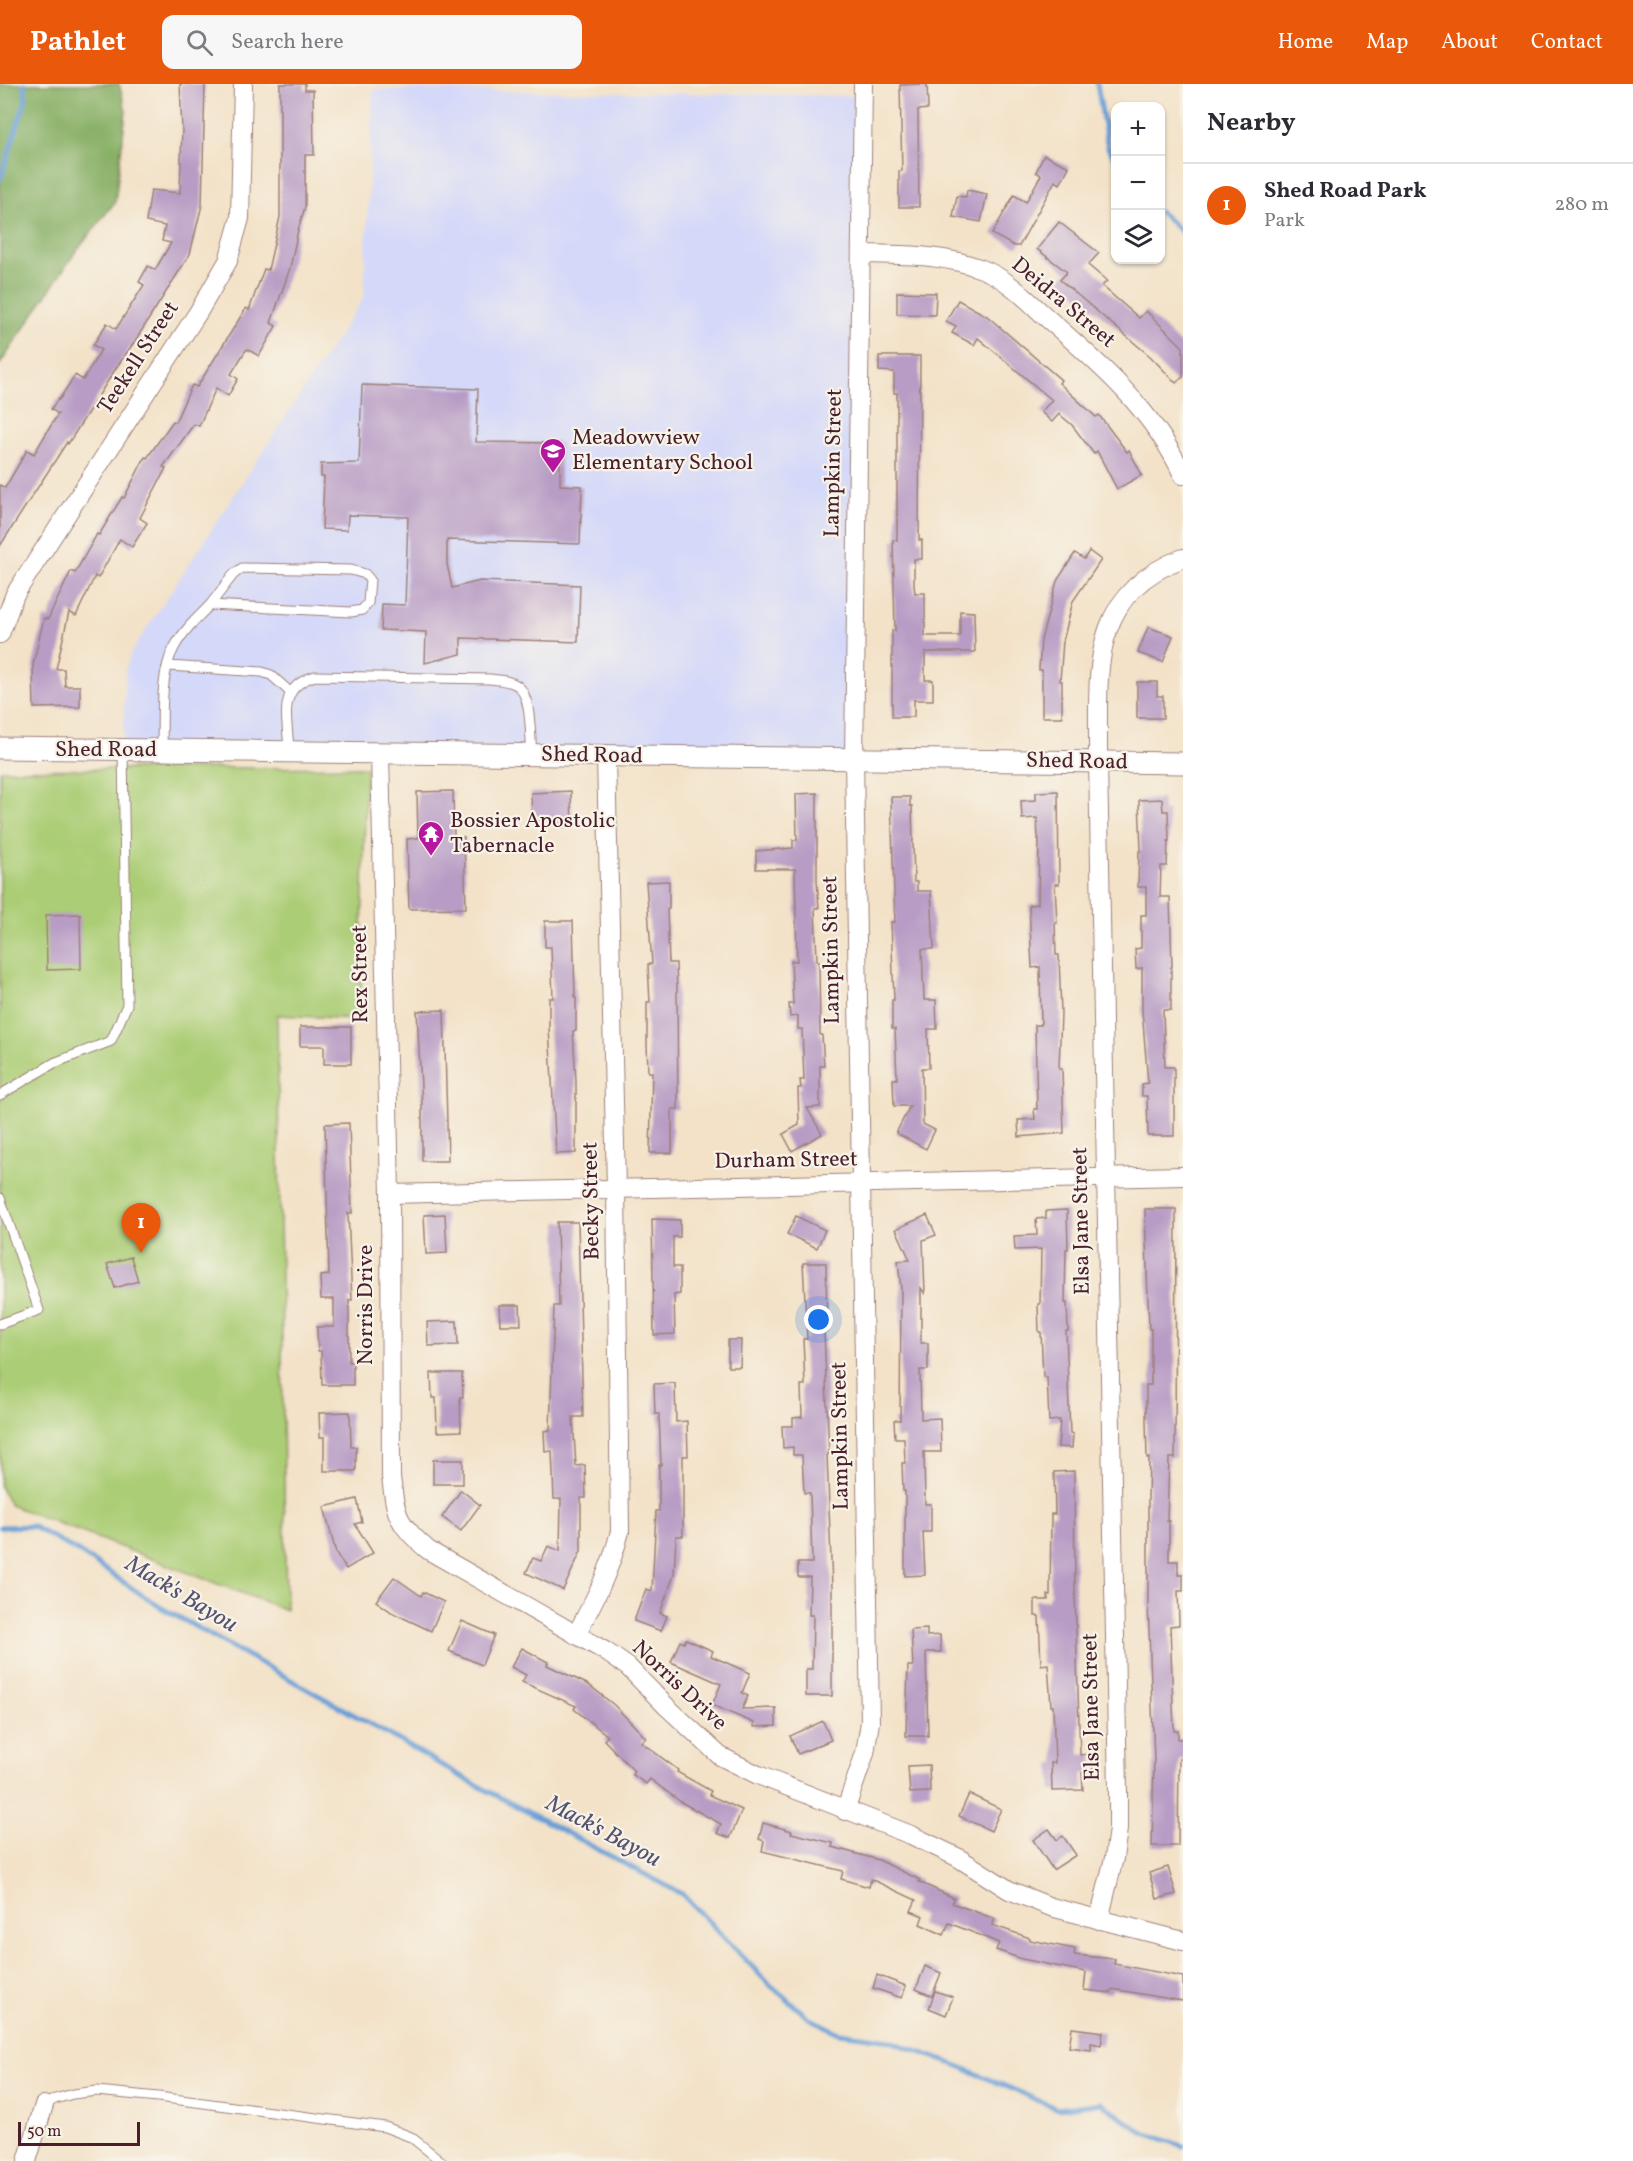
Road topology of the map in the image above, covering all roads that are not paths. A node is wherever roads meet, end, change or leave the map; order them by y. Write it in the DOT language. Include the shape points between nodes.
graph roads {
  1 [pos="243,84"];
  2 [pos="863,84"];
  3 [pos="861,254"];
  4 [pos="1183,475"];
  5 [pos="1183,558"];
  6 [pos="210,605"];
  7 [pos="0,634"];
  8 [pos="168,666"];
  9 [pos="290,692"];
  10 [pos="0,748"];
  11 [pos="123,750"];
  12 [pos="162,750"];
  13 [pos="289,752"];
  14 [pos="380,753"];
  15 [pos="532,755"];
  16 [pos="606,757"];
  17 [pos="854,759"];
  18 [pos="1098,762"];
  19 [pos="1183,763"];
  20 [pos="0,1095"];
  21 [pos="1183,1176"];
  22 [pos="1106,1178"];
  23 [pos="862,1183"];
  24 [pos="615,1187"];
  25 [pos="390,1194"];
  26 [pos="0,1198"];
  27 [pos="0,1324"];
  28 [pos="576,1635"];
  29 [pos="845,1811"];
  30 [pos="1099,1920"];
  31 [pos="1183,1941"];
  32 [pos="44,2105"];
  33 [pos="27,2161"];
  34 [pos="441,2161"];
  1 -- 7 [label="street, Teekell Street" via="240,218 228,261 15,594"];
  2 -- 3 [label="street, Lampkin Street"];
  3 -- 4 [label="street, Deidra Street" via="939,257 964,262 1008,283 1096,361 1146,413"];
  3 -- 17 [label="street, Lampkin Street"];
  5 -- 18 [label="street, Elsa Jane Street" via="1139,581 1122,599 1110,622 1100,675"];
  6 -- 6 [label="lane" via="351,612 362,610 368,603 370,580 351,570 242,568"];
  6 -- 8 [label="lane" via="187,629"];
  8 -- 9 [label="lane" via="262,672"];
  8 -- 12 [label="lane"];
  9 -- 13 [label="lane"];
  9 -- 15 [label="lane" via="302,680 315,676 508,682 524,694"];
  10 -- 11 [label="street, Shed Road"];
  11 -- 12 [label="street, Shed Road"];
  11 -- 20 [label="lane" via="127,1005 111,1041 54,1063"];
  12 -- 13 [label="street, Shed Road"];
  13 -- 14 [label="street, Shed Road"];
  14 -- 15 [label="street, Shed Road"];
  14 -- 25 [label="street, Rex Street"];
  15 -- 16 [label="street, Shed Road"];
  16 -- 17 [label="street, Shed Road"];
  16 -- 24 [label="street, Becky Street"];
  17 -- 18 [label="street, Shed Road"];
  17 -- 23 [label="street, Lampkin Street"];
  18 -- 19 [label="street, Shed Road"];
  18 -- 22 [label="street, Elsa Jane Street"];
  21 -- 22 [label="street, Durham Street"];
  22 -- 23 [label="street, Durham Street"];
  22 -- 30 [label="street, Elsa Jane Street" via="1118,1829"];
  23 -- 24 [label="street, Durham Street"];
  23 -- 29 [label="street, Lampkin Street" via="870,1722 865,1753"];
  24 -- 25 [label="street, Durham Street"];
  24 -- 28 [label="street, Becky Street" via="620,1531 603,1584"];
  25 -- 28 [label="street, Norris Drive" via="391,1477 395,1511 410,1535 428,1550"];
  26 -- 27 [label="lane" via="39,1310"];
  28 -- 29 [label="street, Norris Drive" via="628,1667 720,1756"];
  29 -- 30 [label="street, Norris Drive" via="957,1857 1009,1890"];
  30 -- 31 [label="street, Norris Drive"];
  32 -- 33 [label="street"];
  32 -- 34 [label="lane" via="55,2098 97,2091 385,2127 411,2138"];
}
